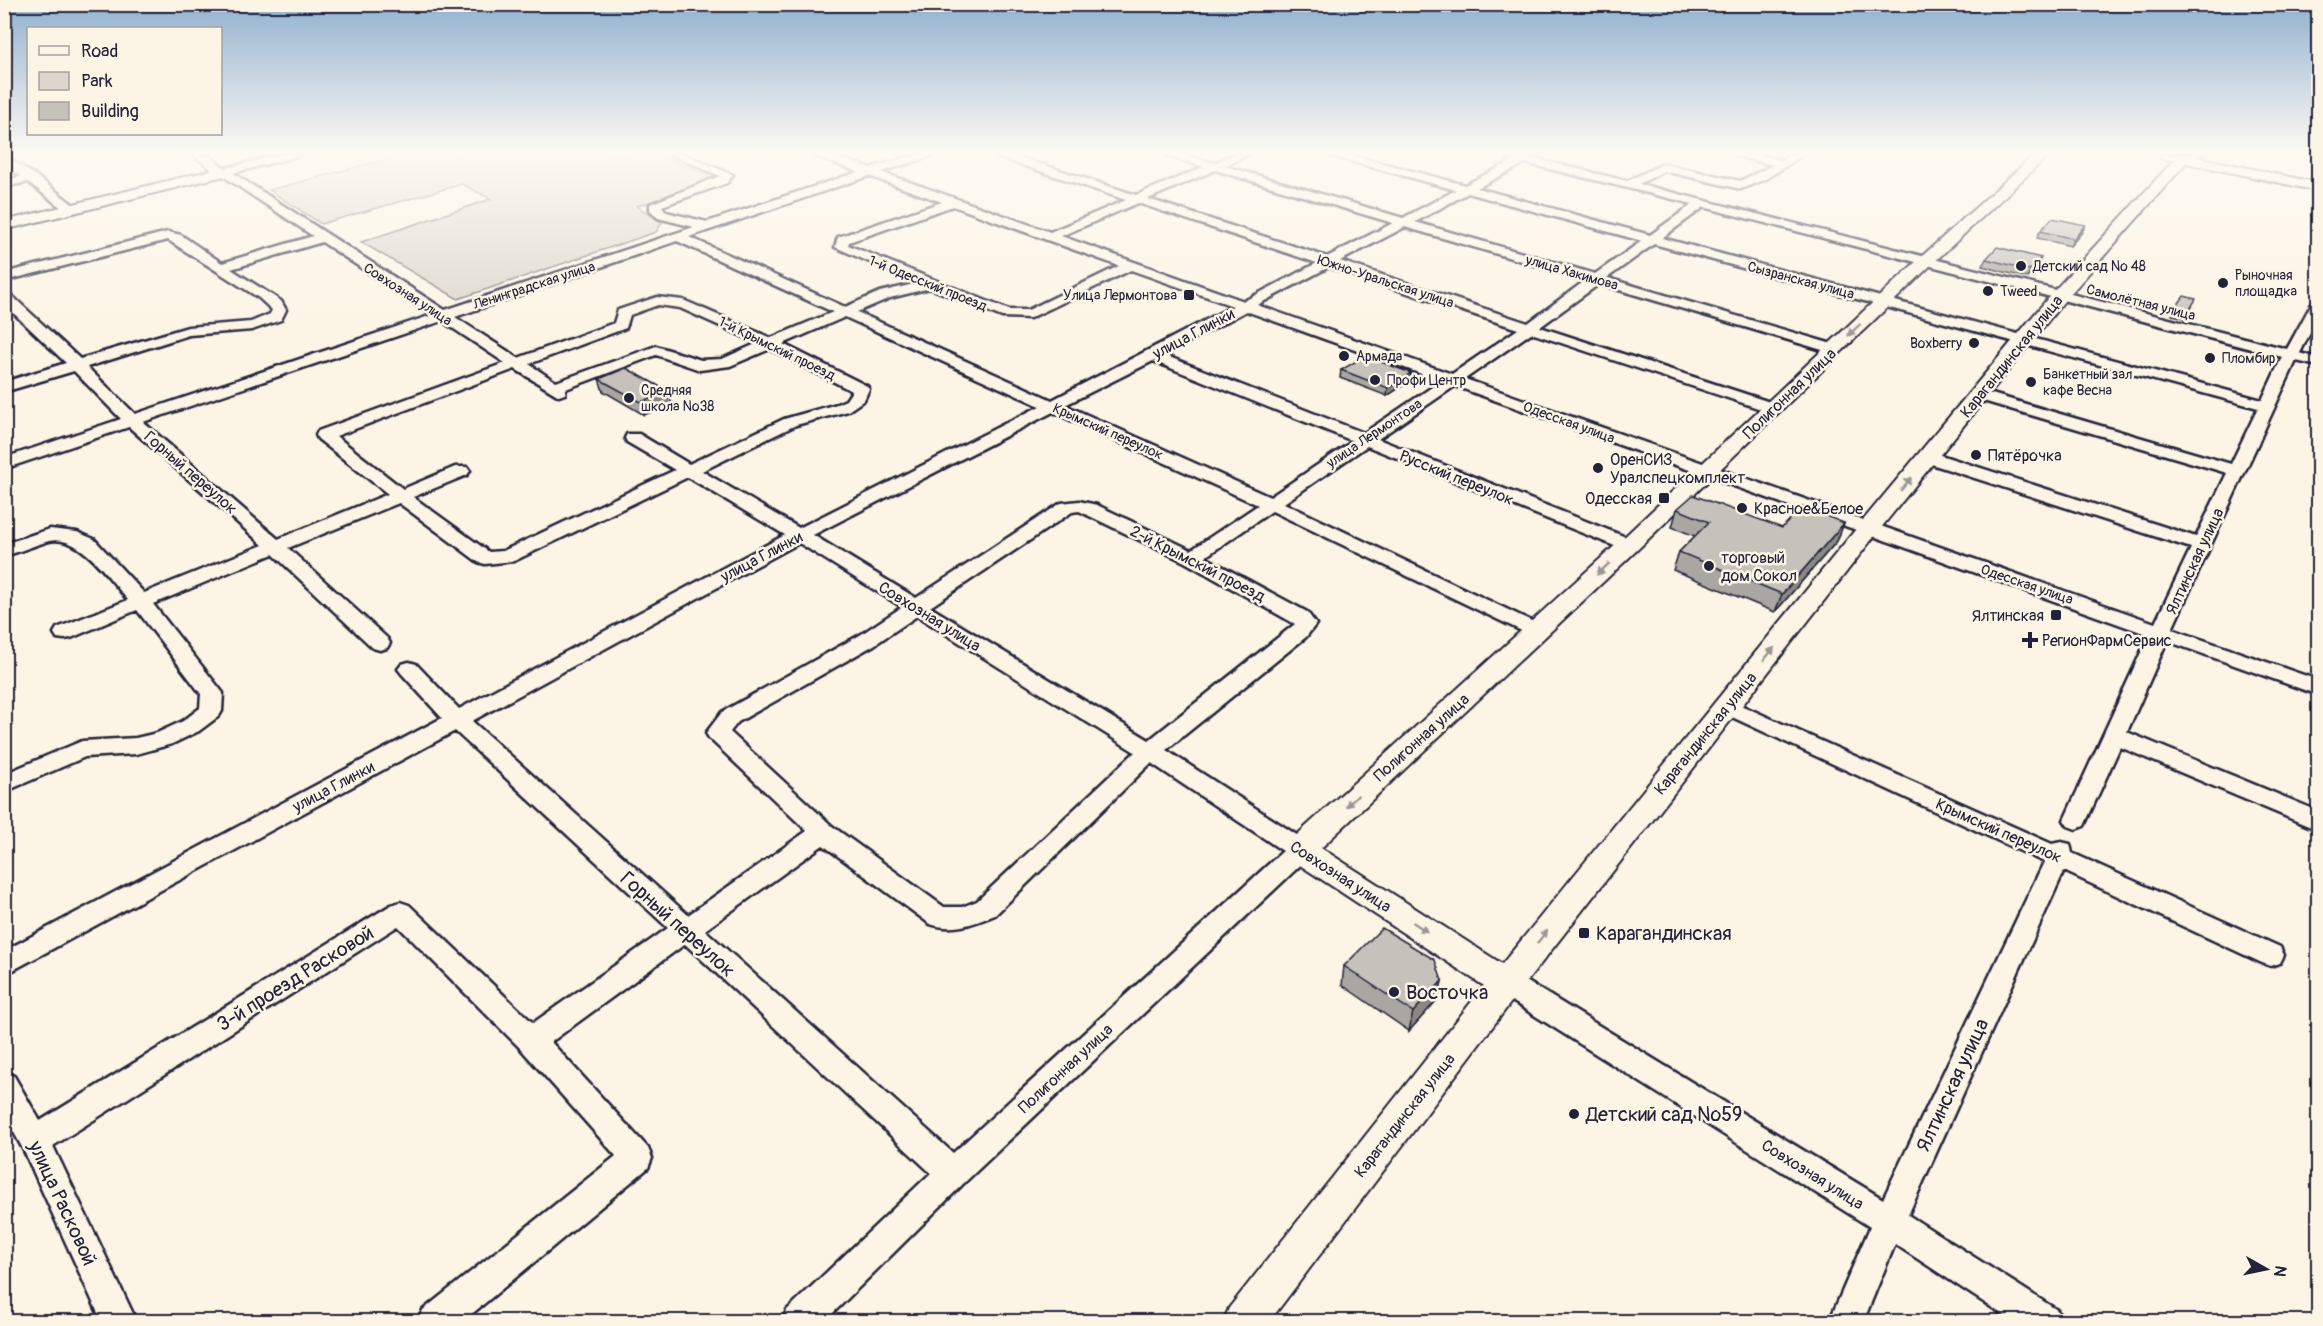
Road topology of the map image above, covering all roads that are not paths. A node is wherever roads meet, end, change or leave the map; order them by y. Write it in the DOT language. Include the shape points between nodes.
graph roads {
  1 [pos="44,216"];
  2 [pos="289,216"];
  3 [pos="669,216"];
  4 [pos="738,216"];
  5 [pos="913,216"];
  6 [pos="991,216"];
  7 [pos="1097,216"];
  8 [pos="1191,216"];
  9 [pos="1381,216"];
  10 [pos="1413,216"];
  11 [pos="1565,216"];
  12 [pos="1683,216"];
  13 [pos="1755,216"];
  14 [pos="1975,216"];
  15 [pos="2130,216"];
  16 [pos="1401,222"];
  17 [pos="4,226"];
  18 [pos="707,226"];
  19 [pos="676,236"];
  20 [pos="1048,237"];
  21 [pos="322,238"];
  22 [pos="1652,239"];
  23 [pos="1926,261"];
  24 [pos="1327,262"];
  25 [pos="1129,266"];
  26 [pos="220,268"];
  27 [pos="4,277"];
  28 [pos="1598,280"];
  29 [pos="929,284"];
  30 [pos="4,296"];
  31 [pos="2060,296"];
  32 [pos="1882,302"];
  33 [pos="2319,305"];
  34 [pos="1244,307"];
  35 [pos="847,312"];
  36 [pos="444,316"];
  37 [pos="1531,327"];
  38 [pos="2024,341"];
  39 [pos="772,344"];
  40 [pos="1834,349"];
  41 [pos="1152,355"];
  42 [pos="2291,355"];
  43 [pos="2319,362"];
  44 [pos="76,364"];
  45 [pos="516,365"];
  46 [pos="1452,381"];
  47 [pos="4,387"];
  48 [pos="1979,395"];
  49 [pos="1052,406"];
  50 [pos="2267,406"];
  51 [pos="1773,408"];
  52 [pos="132,421"];
  53 [pos="633,438"];
  54 [pos="1363,440"];
  55 [pos="1928,457"];
  56 [pos="4,464"];
  57 [pos="687,470"];
  58 [pos="461,471"];
  59 [pos="1706,471"];
  60 [pos="2237,471"];
  61 [pos="401,496"];
  62 [pos="1271,504"];
  63 [pos="1868,529"];
  64 [pos="799,535"];
  65 [pos="2202,544"];
  66 [pos="1629,545"];
  67 [pos="277,548"];
  68 [pos="4,550"];
  69 [pos="1192,558"];
  70 [pos="141,603"];
  71 [pos="917,609"];
  72 [pos="1537,631"];
  73 [pos="2161,631"];
  74 [pos="64,633"];
  75 [pos="380,643"];
  76 [pos="409,669"];
  77 [pos="2319,688"];
  78 [pos="1727,706"];
  79 [pos="456,720"];
  80 [pos="2116,736"];
  81 [pos="1150,751"];
  82 [pos="4,784"];
  83 [pos="2076,820"];
  84 [pos="2319,821"];
  85 [pos="823,832"];
  86 [pos="1300,850"];
  87 [pos="2059,854"];
  88 [pos="684,929"];
  89 [pos="2271,955"];
  90 [pos="4,964"];
  91 [pos="1506,983"];
  92 [pos="531,1040"];
  93 [pos="4,1085"];
  94 [pos="35,1141"];
  95 [pos="952,1173"];
  96 [pos="1889,1221"];
  97 [pos="120,1322"];
  98 [pos="435,1322"];
  99 [pos="799,1322"];
  100 [pos="1243,1322"];
  101 [pos="1846,1322"];
  102 [pos="2045,1322"];
  1 -- 17 [label="main road"];
  2 -- 21 [label="street, Совхозная улица"];
  3 -- 18 [label="street"];
  4 -- 18 [label="street, Ленинградская улица"];
  5 -- 29 [label="street, 1-й Одесский проезд" via="841,243 844,249"];
  6 -- 20 [label="street, Одесская улица"];
  7 -- 20 [label="street"];
  8 -- 24 [label="street, Южно-Уральская улица"];
  9 -- 16 [label="street, улица Хакимова"];
  10 -- 16 [label="street, улица Глинки"];
  11 -- 22 [label="street, Сызранская улица"];
  12 -- 22 [label="street, улица Лермонтова"];
  13 -- 23 [label="street, Самолётная улица"];
  14 -- 23 [label="main road, Полигонная улица"];
  15 -- 31 [label="main road, Карагандинская улица"];
  16 -- 24 [label="street, улица Глинки"];
  16 -- 28 [label="street, улица Хакимова"];
  18 -- 19 [label="street, Ленинградская улица"];
  19 -- 35 [label="street, Крымский переулок"];
  19 -- 36 [label="street, Ленинградская улица"];
  20 -- 25 [label="street, Одесская улица"];
  21 -- 26 [label="street"];
  21 -- 36 [label="street, Совхозная улица"];
  22 -- 28 [label="street, улица Лермонтова"];
  22 -- 32 [label="street, Сызранская улица"];
  23 -- 31 [label="street, Самолётная улица"];
  23 -- 32 [label="main road, Полигонная улица"];
  24 -- 34 [label="street, улица Глинки"];
  24 -- 37 [label="street, Южно-Уральская улица"];
  25 -- 29 [label="street, 1-й Одесский проезд" via="1030,314 1019,315"];
  25 -- 34 [label="street, Одесская улица"];
  26 -- 27 [label="street" via="168,236"];
  26 -- 44 [label="street" via="272,300 251,312"];
  28 -- 37 [label="street, улица Лермонтова"];
  28 -- 40 [label="street, улица Хакимова"];
  29 -- 35 [label="street"];
  30 -- 44 [label="street, Горный переулок"];
  31 -- 38 [label="main road, Карагандинская улица"];
  31 -- 42 [label="street, Самолётная улица"];
  32 -- 38 [label="street, Сызранская улица"];
  32 -- 40 [label="main road, Полигонная улица, one-way"];
  33 -- 42 [label="street, Ялтинская улица"];
  34 -- 41 [label="street, улица Глинки"];
  34 -- 46 [label="street, Одесская улица"];
  35 -- 39 [label="street"];
  35 -- 49 [label="street, Крымский переулок"];
  36 -- 45 [label="street, Совхозная улица"];
  36 -- 52 [label="street, Ленинградская улица"];
  37 -- 46 [label="street, улица Лермонтова"];
  37 -- 51 [label="street, Южно-Уральская улица"];
  38 -- 48 [label="main road, Карагандинская улица"];
  38 -- 50 [label="street, Сызранская улица"];
  39 -- 45 [label="street, Совхозная улица" via="725,363 700,364 656,350 557,390"];
  39 -- 45 [label="street, 1-й Крымский проезд" via="683,304 657,301 623,314 621,325"];
  39 -- 57 [label="street, 1-й Крымский проезд" via="861,389 860,396 852,404 804,416"];
  40 -- 51 [label="main road, Полигонная улица"];
  41 -- 49 [label="street, улица Глинки"];
  41 -- 54 [label="street, Русский переулок"];
  42 -- 43 [label="street, Самолётная улица"];
  42 -- 50 [label="street, Ялтинская улица"];
  44 -- 47 [label="street"];
  44 -- 52 [label="street, Горный переулок"];
  45 -- 61 [label="street" via="324,435"];
  46 -- 54 [label="street, улица Лермонтова"];
  46 -- 59 [label="street, Одесская улица"];
  48 -- 55 [label="main road, Карагандинская улица"];
  48 -- 60 [label="street"];
  49 -- 62 [label="street, Крымский переулок"];
  49 -- 64 [label="street, улица Глинки"];
  50 -- 60 [label="street, Ялтинская улица"];
  51 -- 59 [label="main road, Полигонная улица"];
  52 -- 56 [label="street, Ленинградская улица"];
  52 -- 67 [label="street, Горный переулок"];
  53 -- 57 [label="street, Совхозная улица"];
  54 -- 62 [label="street, улица Лермонтова"];
  54 -- 66 [label="street, Русский переулок"];
  63 -- 55 [label="main road, Карагандинская улица, one-way"];
  55 -- 65 [label="street"];
  57 -- 61 [label="street" via="495,559 485,558"];
  57 -- 64 [label="street, Совхозная улица"];
  58 -- 61 [label="street"];
  59 -- 63 [label="street, Одесская улица"];
  59 -- 66 [label="main road, Полигонная улица"];
  60 -- 65 [label="street, Ялтинская улица"];
  61 -- 67 [label="street"];
  62 -- 69 [label="street, улица Лермонтова"];
  62 -- 72 [label="street, Крымский переулок"];
  63 -- 73 [label="street, Одесская улица"];
  78 -- 63 [label="main road, Карагандинская улица, one-way"];
  64 -- 71 [label="street, Совхозная улица"];
  64 -- 79 [label="street, улица Глинки"];
  65 -- 73 [label="street, Ялтинская улица"];
  66 -- 72 [label="main road, Полигонная улица, one-way"];
  67 -- 70 [label="street"];
  67 -- 75 [label="street, Горный переулок"];
  68 -- 70 [label="street" via="50,535 87,543"];
  69 -- 71 [label="street, 2-й Крымский проезд" via="1091,509 1067,507"];
  69 -- 81 [label="street, 2-й Крымский проезд" via="1300,616 1306,624"];
  70 -- 74 [label="street"];
  70 -- 82 [label="street" via="212,693 211,711 164,739 136,746 82,749"];
  71 -- 81 [label="street, Совхозная улица"];
  71 -- 85 [label="street, 2-й Крымский проезд" via="730,717 717,732"];
  72 -- 86 [label="main road, Полигонная улица, one-way"];
  73 -- 77 [label="street, Одесская улица"];
  73 -- 80 [label="street, Ялтинская улица"];
  76 -- 79 [label="street, Горный переулок"];
  78 -- 87 [label="street, Крымский переулок"];
  91 -- 78 [label="main road, Карагандинская улица, one-way"];
  79 -- 88 [label="street, Горный переулок"];
  79 -- 90 [label="street, улица Глинки"];
  80 -- 83 [label="street, Ялтинская улица"];
  80 -- 84 [label="street"];
  81 -- 85 [label="street" via="986,908 964,917 939,917"];
  81 -- 86 [label="street, Совхозная улица"];
  85 -- 88 [label="street"];
  86 -- 91 [label="main road, Совхозная улица, one-way"];
  86 -- 95 [label="street, Полигонная улица"];
  87 -- 89 [label="street, Крымский переулок"];
  87 -- 96 [label="street, Ялтинская улица"];
  88 -- 92 [label="street"];
  88 -- 95 [label="street, Горный переулок"];
  91 -- 96 [label="street, Совхозная улица"];
  91 -- 100 [label="main road, Карагандинская улица"];
  92 -- 94 [label="street, 3-й проезд Расковой" via="399,912"];
  92 -- 98 [label="street, 3-й проезд Расковой" via="637,1158"];
  93 -- 94 [label="street, улица Расковой"];
  94 -- 97 [label="street, улица Расковой"];
  95 -- 99 [label="street, Полигонная улица"];
  96 -- 101 [label="street, Ялтинская улица"];
  96 -- 102 [label="street, Совхозная улица"];
}
